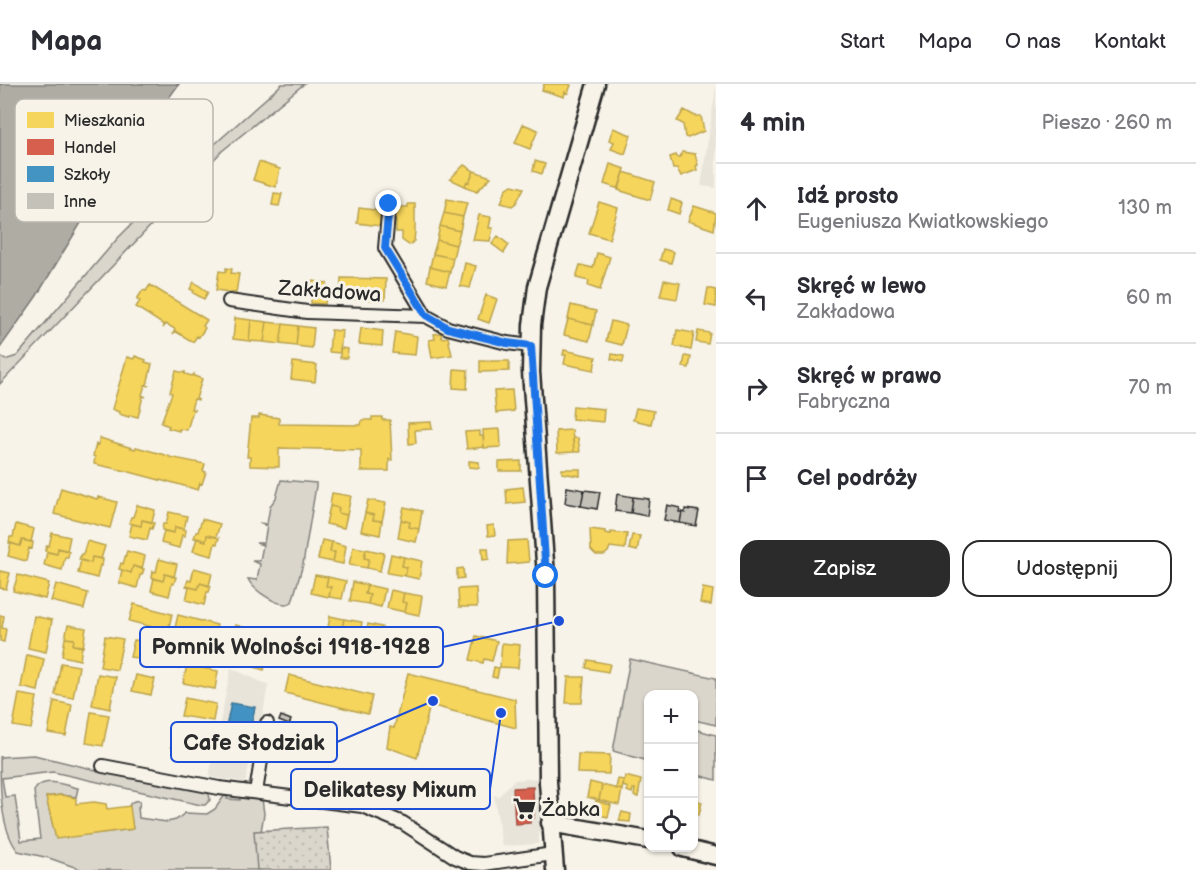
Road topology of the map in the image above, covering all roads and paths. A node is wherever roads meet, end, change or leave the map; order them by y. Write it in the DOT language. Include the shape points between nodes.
graph roads {
  1 [pos="596,84"];
  2 [pos="389,204"];
  3 [pos="229,301"];
  4 [pos="426,315"];
  5 [pos="531,346"];
  6 [pos="267,723"];
  7 [pos="103,766"];
  8 [pos="256,792"];
  9 [pos="550,823"];
  10 [pos="644,839"];
  11 [pos="698,852"];
  12 [pos="716,856"];
  13 [pos="554,862"];
  1 -- 5 [label="street" via="537,287"];
  2 -- 4 [label="street" via="385,248"];
  3 -- 4 [label="street, Zakładowa" via="307,312"];
  4 -- 5 [label="street, Zakładowa" via="448,328"];
  5 -- 9 [label="street" via="546,576"];
  6 -- 8 [label="street"];
  7 -- 8 [label="street"];
  8 -- 13 [label="street" via="362,806 403,823 470,863"];
  9 -- 10 [label="street"];
  9 -- 13 [label="street"];
  11 -- 12 [label="street"];
}
